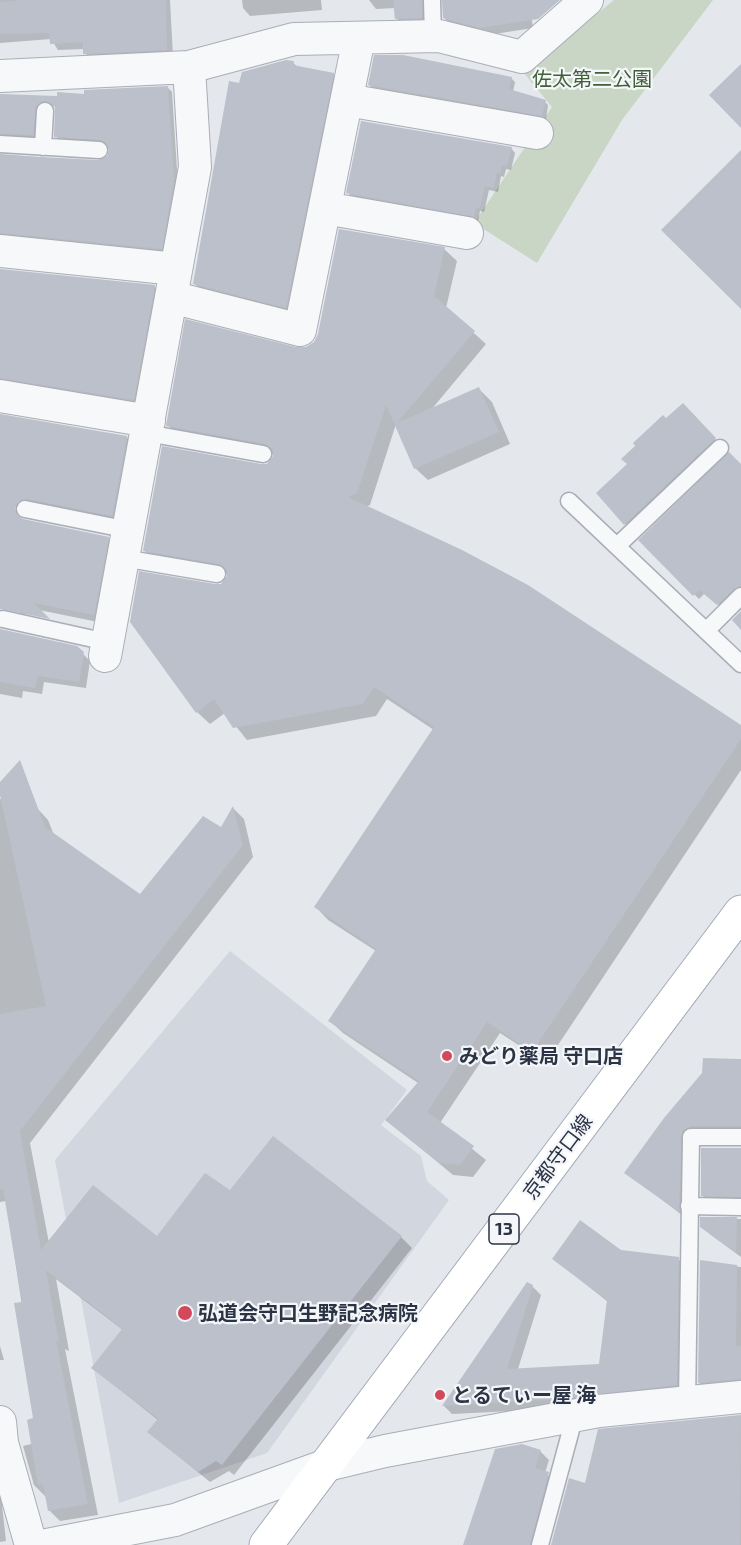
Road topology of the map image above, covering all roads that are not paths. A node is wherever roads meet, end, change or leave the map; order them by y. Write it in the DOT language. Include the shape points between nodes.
graph roads {
  1 [pos="432,0"];
  2 [pos="587,0"];
  3 [pos="433,36"];
  4 [pos="359,38"];
  5 [pos="189,67"];
  6 [pos="0,76"];
  7 [pos="347,100"];
  8 [pos="45,111"];
  9 [pos="537,133"];
  10 [pos="0,144"];
  11 [pos="43,147"];
  12 [pos="99,150"];
  13 [pos="325,208"];
  14 [pos="467,233"];
  15 [pos="0,251"];
  16 [pos="174,283"];
  17 [pos="0,396"];
  18 [pos="148,427"];
  19 [pos="720,447"];
  20 [pos="263,454"];
  21 [pos="569,501"];
  22 [pos="25,509"];
  23 [pos="126,544"];
  24 [pos="617,546"];
  25 [pos="217,574"];
  26 [pos="741,596"];
  27 [pos="3,619"];
  28 [pos="706,631"];
  29 [pos="106,649"];
  30 [pos="741,664"];
  31 [pos="741,912"];
  32 [pos="741,1137"];
  33 [pos="689,1206"];
  34 [pos="741,1207"];
  35 [pos="741,1397"];
  36 [pos="687,1402"];
  37 [pos="575,1415"];
  38 [pos="0,1422"];
  39 [pos="327,1466"];
  40 [pos="31,1545"];
  41 [pos="48,1545"];
  42 [pos="266,1545"];
  43 [pos="540,1545"];
  1 -- 3 [label="lane"];
  2 -- 3 [label="street" via="522,57"];
  3 -- 4 [label="street"];
  4 -- 5 [label="street" via="294,39"];
  4 -- 7 [label="street"];
  5 -- 6 [label="street"];
  5 -- 16 [label="street" via="195,167"];
  7 -- 9 [label="street"];
  7 -- 13 [label="street"];
  8 -- 11 [label="lane"];
  10 -- 11 [label="lane"];
  11 -- 12 [label="lane"];
  13 -- 14 [label="street"];
  13 -- 16 [label="street" via="300,330"];
  15 -- 16 [label="street"];
  16 -- 18 [label="street"];
  17 -- 18 [label="street"];
  18 -- 20 [label="lane"];
  18 -- 23 [label="street"];
  19 -- 24 [label="lane"];
  21 -- 24 [label="lane"];
  22 -- 23 [label="lane"];
  23 -- 25 [label="lane"];
  23 -- 29 [label="street"];
  24 -- 28 [label="lane"];
  26 -- 28 [label="lane"];
  27 -- 29 [label="lane"];
  28 -- 30 [label="lane"];
  31 -- 39 [label="main road, 京都守口線 / 13"];
  32 -- 33 [label="lane" via="691,1137"];
  33 -- 34 [label="lane"];
  33 -- 36 [label="lane"];
  35 -- 36 [label="street"];
  36 -- 37 [label="street"];
  37 -- 39 [label="street" via="385,1451"];
  37 -- 43 [label="lane"];
  38 -- 40 [label="street" via="2,1443"];
  39 -- 41 [label="street" via="175,1520"];
  39 -- 42 [label="main road, 京都守口線 / 13"];
}
